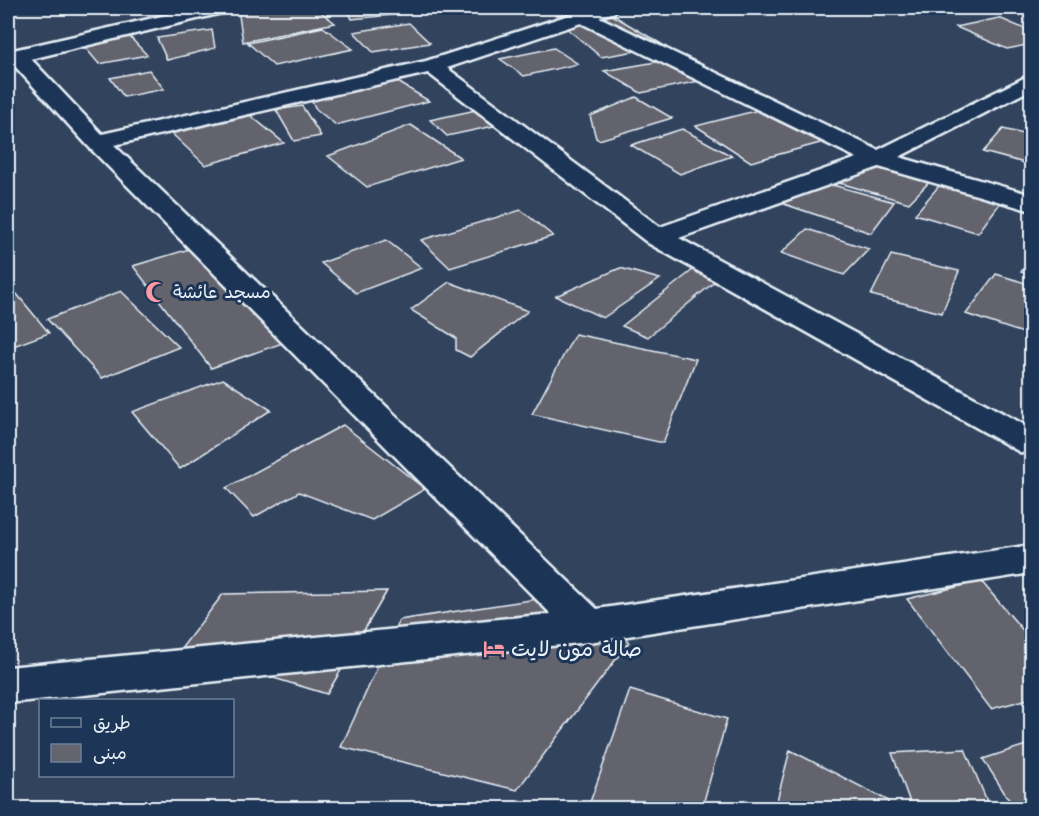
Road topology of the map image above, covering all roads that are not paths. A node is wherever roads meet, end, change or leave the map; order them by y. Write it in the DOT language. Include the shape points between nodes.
graph roads {
  1 [pos="219,8"];
  2 [pos="608,8"];
  3 [pos="583,17"];
  4 [pos="12,57"];
  5 [pos="432,66"];
  6 [pos="1032,80"];
  7 [pos="98,142"];
  8 [pos="878,159"];
  9 [pos="1032,203"];
  10 [pos="657,237"];
  11 [pos="1032,444"];
  12 [pos="1032,559"];
  13 [pos="589,626"];
  14 [pos="8,685"];
  1 -- 4 [label="street"];
  2 -- 3 [label="street"];
  3 -- 5 [label="street"];
  3 -- 8 [label="street"];
  4 -- 7 [label="street"];
  5 -- 7 [label="street"];
  5 -- 10 [label="street"];
  6 -- 8 [label="street"];
  7 -- 13 [label="street"];
  8 -- 9 [label="street"];
  8 -- 10 [label="street"];
  10 -- 11 [label="street"];
  12 -- 13 [label="street"];
  13 -- 14 [label="street"];
}
